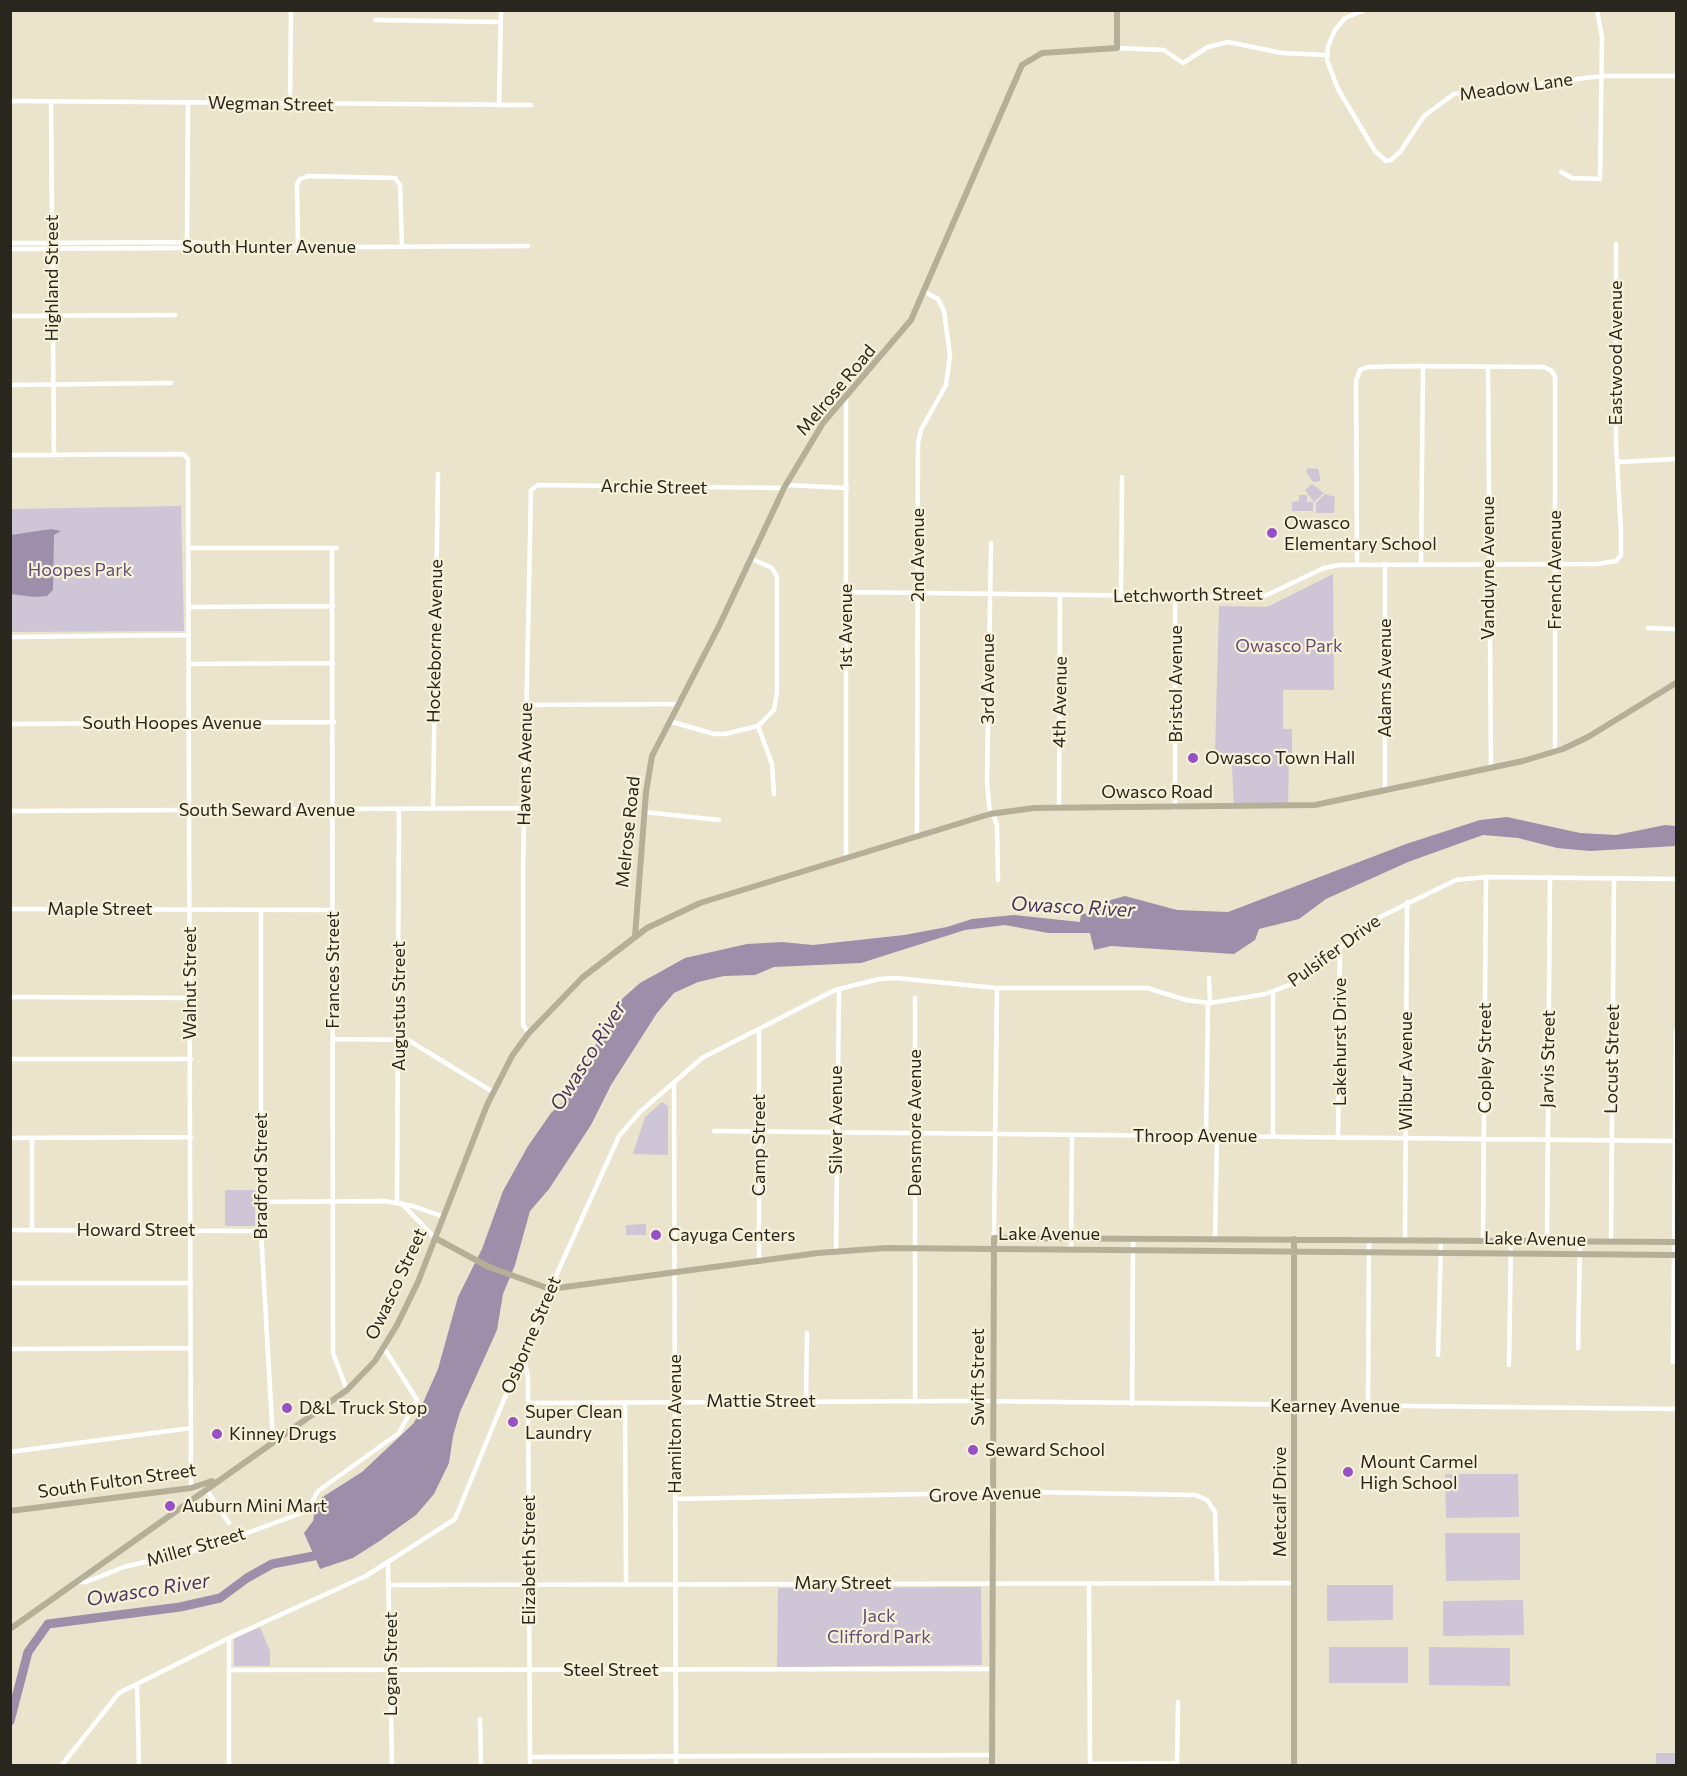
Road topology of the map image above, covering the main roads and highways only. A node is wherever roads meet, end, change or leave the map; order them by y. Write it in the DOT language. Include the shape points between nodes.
graph roads {
  1 [pos="1117,10"];
  2 [pos="1677,683"];
  3 [pos="635,936"];
  4 [pos="527,1035"];
  5 [pos="435,1238"];
  6 [pos="994,1238"];
  7 [pos="1294,1239"];
  8 [pos="1675,1242"];
  9 [pos="993,1249"];
  10 [pos="1295,1251"];
  11 [pos="1675,1255"];
  12 [pos="226,1475"];
  13 [pos="191,1488"];
  14 [pos="196,1497"];
  15 [pos="10,1511"];
  16 [pos="10,1629"];
  17 [pos="992,1766"];
  18 [pos="1294,1766"];
  1 -- 3 [label="main road, Melrose Road" via="1118,48 1042,53 1022,65 925,292 902,333 814,436 785,486 652,756"];
  2 -- 3 [label="main road, Owasco Road" via="1588,737 1555,752 1491,768 1302,806 1059,808 990,814 700,903"];
  3 -- 4 [label="main road, Owasco Road" via="583,977"];
  4 -- 5 [label="main road, Owasco Street" via="493,1092"];
  5 -- 9 [label="main road, Lake Avenue" via="524,1281 550,1289 836,1251"];
  5 -- 12 [label="main road, Owasco Street" via="384,1348 347,1390"];
  6 -- 7 [label="main road, Lake Avenue"];
  6 -- 9 [label="main road, Swift Street"];
  7 -- 8 [label="main road, Lake Avenue"];
  7 -- 10 [label="main road, Metcalf Drive"];
  9 -- 10 [label="main road, Lake Avenue"];
  9 -- 17 [label="main road, Swift Street"];
  10 -- 11 [label="main road, Lake Avenue"];
  10 -- 18 [label="main road, Metcalf Drive"];
  12 -- 13 [label="main road, South Fulton Street"];
  12 -- 14 [label="main road, Owasco Street"];
  13 -- 14 [label="main road"];
  13 -- 15 [label="main road, South Fulton Street"];
  14 -- 16 [label="main road, Owasco Street"];
}
